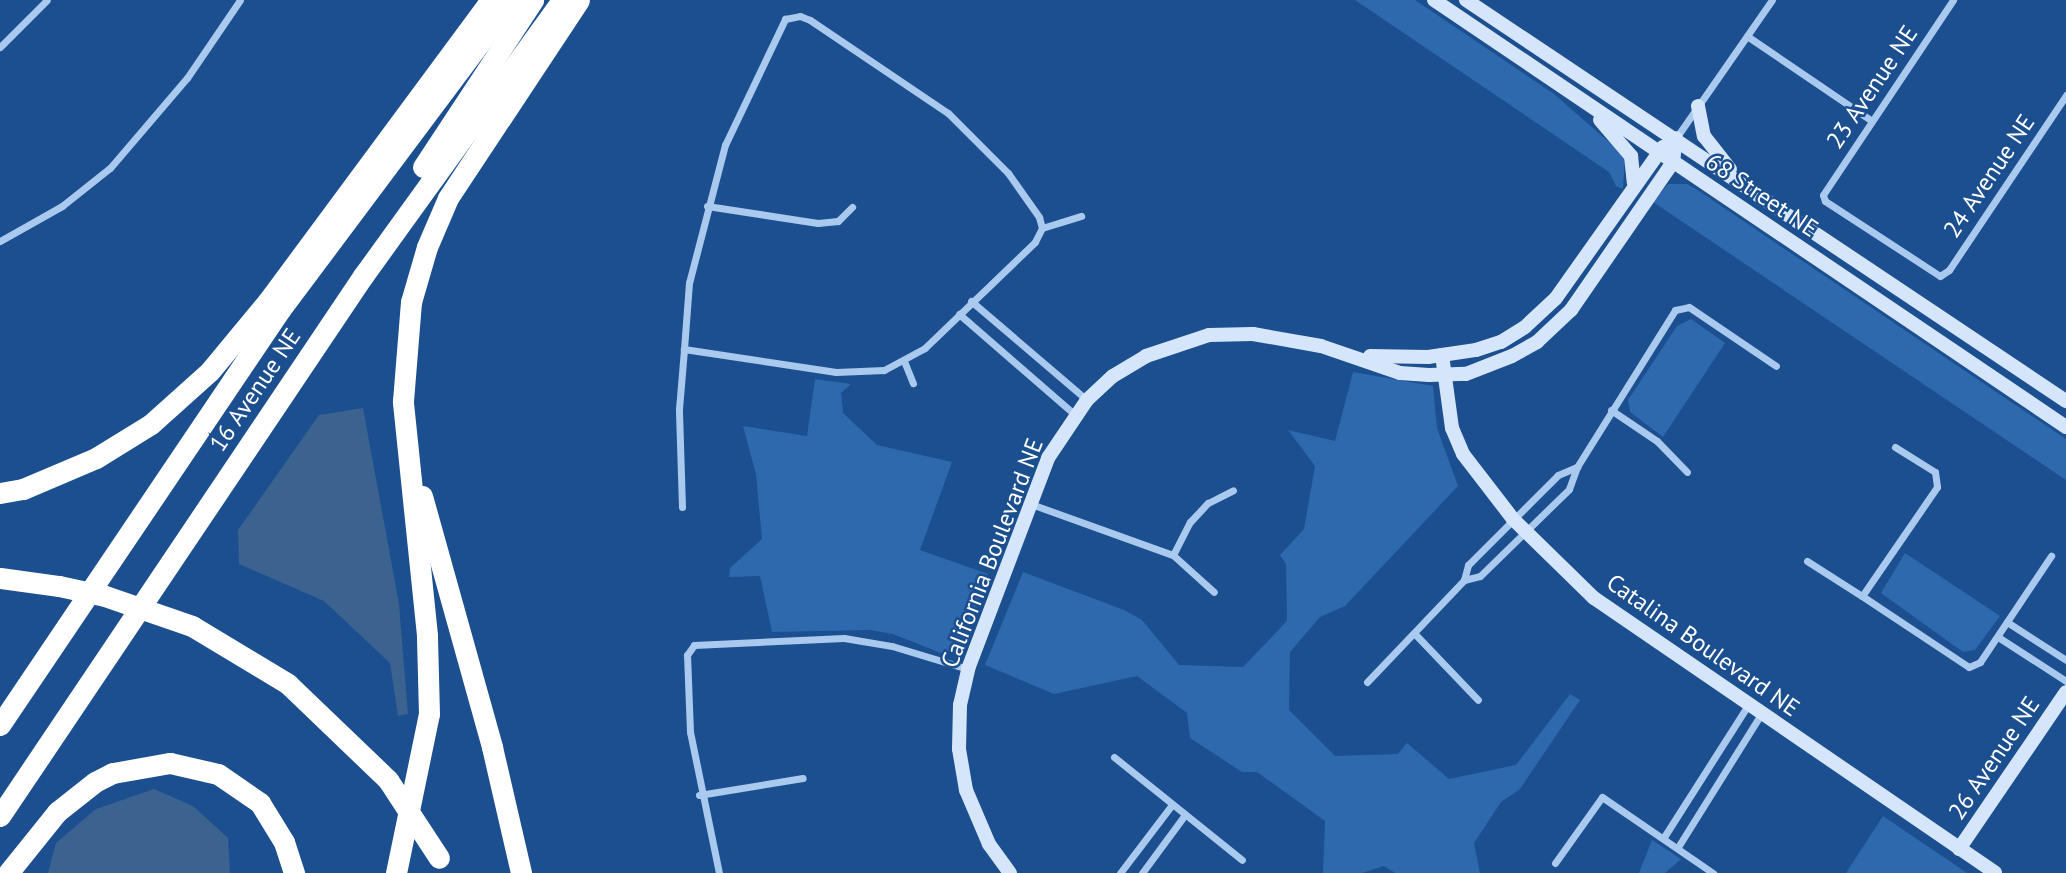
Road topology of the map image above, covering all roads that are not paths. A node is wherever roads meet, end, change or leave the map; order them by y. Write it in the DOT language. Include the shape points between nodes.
graph roads {
  1 [pos="47,0"];
  2 [pos="240,0"];
  3 [pos="510,0"];
  4 [pos="533,0"];
  5 [pos="562,0"];
  6 [pos="579,0"];
  7 [pos="1434,0"];
  8 [pos="1466,0"];
  9 [pos="1772,0"];
  10 [pos="1953,0"];
  11 [pos="1747,36"];
  12 [pos="0,47"];
  13 [pos="2066,95"];
  14 [pos="1582,101"];
  15 [pos="1698,106"];
  16 [pos="1872,121"];
  17 [pos="1676,138"];
  18 [pos="1657,151"];
  19 [pos="1673,162"];
  20 [pos="1634,183"];
  21 [pos="1742,184"];
  22 [pos="1823,195"];
  23 [pos="707,206"];
  24 [pos="852,207"];
  25 [pos="1081,216"];
  26 [pos="1042,228"];
  27 [pos="0,240"];
  28 [pos="363,276"];
  29 [pos="971,301"];
  30 [pos="959,314"];
  31 [pos="684,349"];
  32 [pos="1348,353"];
  33 [pos="1442,355"];
  34 [pos="904,361"];
  35 [pos="1776,366"];
  36 [pos="1444,376"];
  37 [pos="913,383"];
  38 [pos="1087,400"];
  39 [pos="404,401"];
  40 [pos="2066,401"];
  41 [pos="1611,410"];
  42 [pos="1074,414"];
  43 [pos="2066,427"];
  44 [pos="1895,447"];
  45 [pos="1577,467"];
  46 [pos="1687,472"];
  47 [pos="1233,490"];
  48 [pos="0,493"];
  49 [pos="1031,505"];
  50 [pos="682,506"];
  51 [pos="1513,519"];
  52 [pos="1526,533"];
  53 [pos="1172,555"];
  54 [pos="2051,556"];
  55 [pos="1807,561"];
  56 [pos="0,578"];
  57 [pos="1464,580"];
  58 [pos="1214,592"];
  59 [pos="1862,596"];
  60 [pos="2007,622"];
  61 [pos="1415,634"];
  62 [pos="1998,637"];
  63 [pos="2066,660"];
  64 [pos="968,669"];
  65 [pos="2066,681"];
  66 [pos="1367,682"];
  67 [pos="2066,692"];
  68 [pos="1478,701"];
  69 [pos="1748,705"];
  70 [pos="1761,715"];
  71 [pos="0,725"];
  72 [pos="1114,757"];
  73 [pos="803,778"];
  74 [pos="699,795"];
  75 [pos="1171,806"];
  76 [pos="0,816"];
  77 [pos="1184,816"];
  78 [pos="1664,837"];
  79 [pos="1678,847"];
  80 [pos="1959,849"];
  81 [pos="1242,860"];
  82 [pos="1555,863"];
  83 [pos="443,865"];
  84 [pos="8,873"];
  85 [pos="294,873"];
  86 [pos="396,873"];
  87 [pos="521,873"];
  88 [pos="719,873"];
  89 [pos="1010,873"];
  90 [pos="1120,873"];
  91 [pos="1142,873"];
  92 [pos="1713,873"];
  93 [pos="1995,873"];
  1 -- 12 [label="street"];
  2 -- 27 [label="street" via="187,78 110,168 62,206"];
  3 -- 48 [label="highway" via="487,5 211,371 151,424 96,458 23,489"];
  3 -- 71 [label="highway, 16 Avenue NE" via="280,310"];
  4 -- 28 [label="highway" via="400,203"];
  5 -- 28 [label="highway, 16 Avenue NE"];
  6 -- 39 [label="highway" via="448,198 411,302"];
  7 -- 14 [label="street, 68 Street NE"];
  8 -- 17 [label="street, 68 Street NE"];
  9 -- 11 [label="street"];
  10 -- 16 [label="street, 23 Avenue NE"];
  11 -- 15 [label="street"];
  11 -- 16 [label="street"];
  13 -- 22 [label="street, 24 Avenue NE" via="1941,276 1825,201"];
  14 -- 18 [label="street, 68 Street NE"];
  14 -- 20 [label="street" via="1631,156"];
  15 -- 17 [label="street"];
  15 -- 21 [label="street" via="1704,136"];
  16 -- 22 [label="street, 23 Avenue NE"];
  17 -- 18 [label="street, California Boulevard NE"];
  17 -- 19 [label="street, California Boulevard NE"];
  17 -- 21 [label="street, 68 Street NE"];
  18 -- 19 [label="street, 68 Street NE"];
  18 -- 20 [label="street, California Boulevard NE"];
  19 -- 36 [label="street, California Boulevard NE" via="1560,322 1512,356 1466,374"];
  19 -- 43 [label="street, 68 Street NE"];
  20 -- 33 [label="street, California Boulevard NE" via="1546,308 1501,342"];
  21 -- 40 [label="street, 68 Street NE"];
  23 -- 24 [label="street" via="818,223 838,221"];
  23 -- 26 [label="street" via="725,145 758,70 781,24 800,16 936,105 974,136 1032,205"];
  23 -- 31 [label="street" via="689,284"];
  25 -- 26 [label="street"];
  26 -- 29 [label="street" via="1035,242"];
  28 -- 76 [label="highway, 16 Avenue NE"];
  29 -- 30 [label="street"];
  29 -- 38 [label="street"];
  30 -- 34 [label="street" via="925,348"];
  30 -- 42 [label="street"];
  31 -- 34 [label="street" via="836,372 884,370"];
  31 -- 50 [label="street" via="679,409"];
  32 -- 33 [label="street, California Boulevard NE" via="1395,358"];
  32 -- 36 [label="street, California Boulevard NE" via="1400,373"];
  32 -- 38 [label="street, California Boulevard NE" via="1253,334 1209,335 1146,356 1113,376"];
  33 -- 36 [label="street, Catalina Boulevard NE"];
  34 -- 37 [label="street"];
  35 -- 41 [label="street" via="1689,307 1675,310"];
  36 -- 51 [label="street, Catalina Boulevard NE" via="1452,428 1463,454"];
  38 -- 42 [label="street, California Boulevard NE"];
  39 -- 86 [label="highway" via="428,635 429,714"];
  39 -- 87 [label="highway" via="414,467 492,747"];
  41 -- 45 [label="street"];
  41 -- 46 [label="street" via="1657,441"];
  42 -- 49 [label="street, California Boulevard NE" via="1048,458"];
  44 -- 59 [label="street" via="1935,472 1937,487"];
  45 -- 51 [label="street" via="1558,475"];
  45 -- 52 [label="street" via="1569,489"];
  47 -- 53 [label="street" via="1199,513"];
  49 -- 53 [label="street"];
  49 -- 64 [label="street, California Boulevard NE"];
  51 -- 52 [label="street, Catalina Boulevard NE"];
  51 -- 57 [label="street" via="1468,565"];
  52 -- 57 [label="street" via="1479,576"];
  52 -- 69 [label="street, Catalina Boulevard NE" via="1629,626"];
  53 -- 58 [label="street"];
  54 -- 60 [label="street"];
  55 -- 59 [label="street"];
  56 -- 83 [label="highway, bridge" via="105,596 192,626 288,684 388,780"];
  57 -- 61 [label="street"];
  59 -- 62 [label="street" via="1969,667 1980,662"];
  60 -- 62 [label="street"];
  60 -- 63 [label="street"];
  61 -- 66 [label="street"];
  61 -- 68 [label="street"];
  62 -- 65 [label="street"];
  64 -- 74 [label="street" via="892,646 844,638 694,645 687,655 690,732"];
  64 -- 89 [label="street, California Boulevard NE" via="960,716 965,790 984,833"];
  67 -- 80 [label="street, 26 Avenue NE"];
  69 -- 70 [label="street, Catalina Boulevard NE"];
  69 -- 78 [label="street"];
  70 -- 79 [label="street"];
  70 -- 80 [label="street, Catalina Boulevard NE"];
  72 -- 75 [label="street"];
  73 -- 74 [label="street"];
  74 -- 88 [label="street"];
  75 -- 77 [label="street"];
  75 -- 90 [label="street"];
  77 -- 81 [label="street"];
  77 -- 91 [label="street"];
  78 -- 79 [label="street"];
  78 -- 82 [label="street" via="1602,797"];
  79 -- 92 [label="street"];
  80 -- 93 [label="street, Catalina Boulevard NE"];
  84 -- 85 [label="highway" via="57,812 86,788 113,773 170,763 218,774 260,803 279,831"];
}
